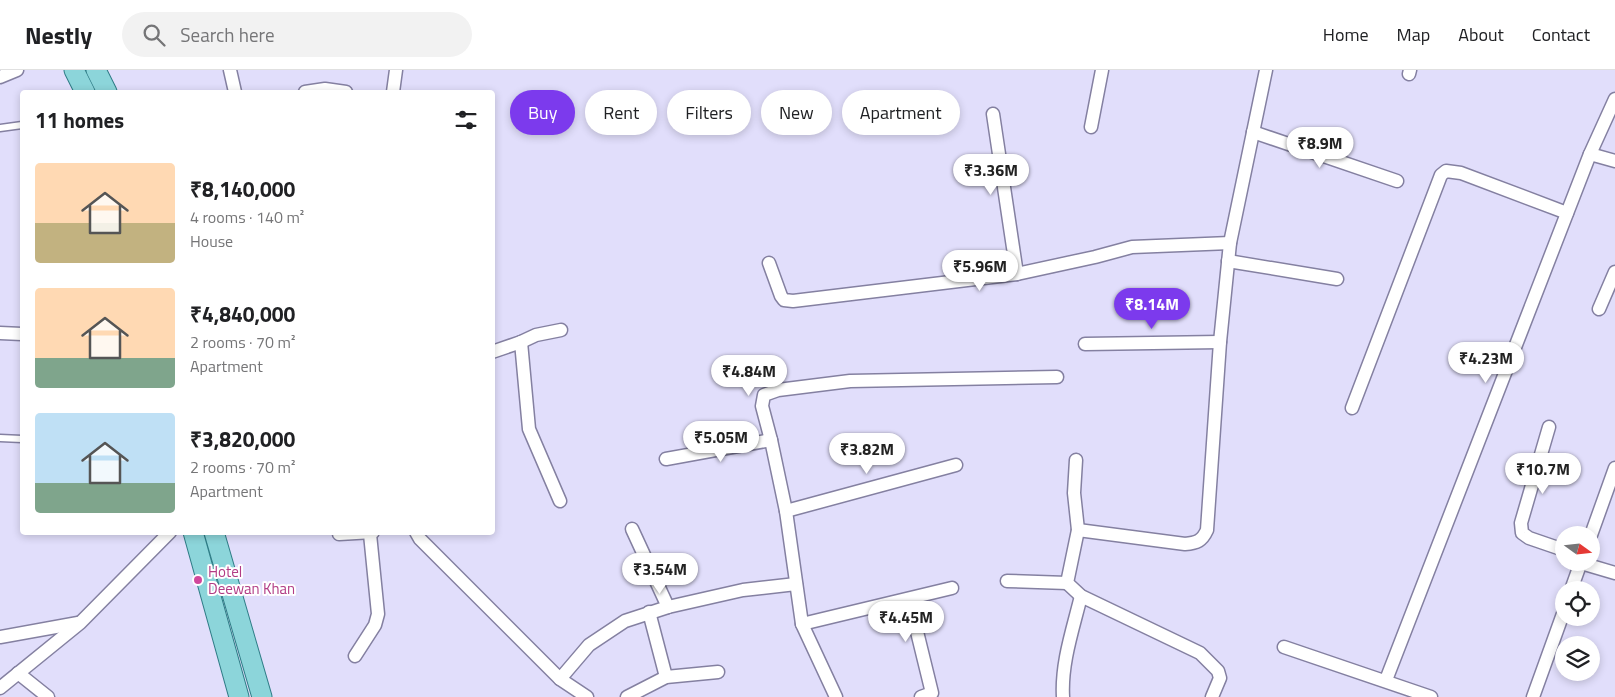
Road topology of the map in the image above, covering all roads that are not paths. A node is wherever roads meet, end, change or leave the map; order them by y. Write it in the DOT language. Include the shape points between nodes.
graph roads {
  1 [pos="17,70"];
  2 [pos="74,70"];
  3 [pos="96,70"];
  4 [pos="230,70"];
  5 [pos="396,70"];
  6 [pos="1102,70"];
  7 [pos="1266,70"];
  8 [pos="0,76"];
  9 [pos="84,90"];
  10 [pos="106,90"];
  11 [pos="235,90"];
  12 [pos="318,90"];
  13 [pos="332,90"];
  14 [pos="393,90"];
  15 [pos="1615,99"];
  16 [pos="993,114"];
  17 [pos="20,124"];
  18 [pos="1091,127"];
  19 [pos="0,128"];
  20 [pos="1253,132"];
  21 [pos="1590,154"];
  22 [pos="1615,162"];
  23 [pos="1397,181"];
  24 [pos="1568,213"];
  25 [pos="1230,243"];
  26 [pos="1228,261"];
  27 [pos="769,263"];
  28 [pos="1615,272"];
  29 [pos="1018,274"];
  30 [pos="1337,279"];
  31 [pos="1599,309"];
  32 [pos="562,330"];
  33 [pos="0,334"];
  34 [pos="20,334"];
  35 [pos="521,342"];
  36 [pos="1220,342"];
  37 [pos="1085,344"];
  38 [pos="495,351"];
  39 [pos="1057,377"];
  40 [pos="1352,408"];
  41 [pos="1549,427"];
  42 [pos="0,438"];
  43 [pos="20,439"];
  44 [pos="771,440"];
  45 [pos="666,459"];
  46 [pos="1076,460"];
  47 [pos="956,465"];
  48 [pos="1615,468"];
  49 [pos="560,501"];
  50 [pos="786,511"];
  51 [pos="1594,526"];
  52 [pos="632,529"];
  53 [pos="1078,530"];
  54 [pos="167,535"];
  55 [pos="194,535"];
  56 [pos="215,535"];
  57 [pos="371,535"];
  58 [pos="418,535"];
  59 [pos="1555,547"];
  60 [pos="1600,569"];
  61 [pos="1615,573"];
  62 [pos="1007,581"];
  63 [pos="1067,583"];
  64 [pos="796,584"];
  65 [pos="952,588"];
  66 [pos="1081,596"];
  67 [pos="909,599"];
  68 [pos="668,607"];
  69 [pos="648,612"];
  70 [pos="80,622"];
  71 [pos="802,624"];
  72 [pos="1559,626"];
  73 [pos="0,637"];
  74 [pos="1284,647"];
  75 [pos="355,656"];
  76 [pos="718,672"];
  77 [pos="18,673"];
  78 [pos="666,677"];
  79 [pos="560,679"];
  80 [pos="1386,680"];
  81 [pos="0,688"];
  82 [pos="929,696"];
  83 [pos="48,697"];
  84 [pos="239,697"];
  85 [pos="262,697"];
  86 [pos="587,697"];
  87 [pos="627,697"];
  88 [pos="836,697"];
  89 [pos="1063,697"];
  90 [pos="1212,697"];
  91 [pos="1431,697"];
  92 [pos="1533,697"];
  1 -- 8 [label="street"];
  2 -- 9 [label="main road"];
  3 -- 10 [label="main road"];
  4 -- 11 [label="street"];
  5 -- 14 [label="street"];
  6 -- 18 [label="street"];
  7 -- 20 [label="street"];
  12 -- 13 [label="street"];
  15 -- 21 [label="street"];
  16 -- 29 [label="street"];
  17 -- 19 [label="lane"];
  20 -- 23 [label="street"];
  20 -- 25 [label="street"];
  21 -- 22 [label="street"];
  21 -- 24 [label="street"];
  24 -- 40 [label="street" via="1461,172 1446,171 1441,175"];
  24 -- 80 [label="street"];
  25 -- 26 [label="street"];
  25 -- 29 [label="street" via="1132,247"];
  26 -- 30 [label="street"];
  26 -- 36 [label="street"];
  27 -- 29 [label="street" via="781,296 784,300 793,301"];
  28 -- 31 [label="street"];
  32 -- 35 [label="street" via="536,335"];
  33 -- 34 [label="street"];
  35 -- 38 [label="street"];
  35 -- 49 [label="street" via="528,429"];
  36 -- 37 [label="street"];
  36 -- 53 [label="street" via="1207,530 1203,538 1195,544 1185,544"];
  39 -- 44 [label="street" via="850,381 770,392 764,395 762,406"];
  41 -- 59 [label="street" via="1521,523 1522,533 1529,538"];
  42 -- 43 [label="lane"];
  44 -- 45 [label="street"];
  44 -- 50 [label="street"];
  46 -- 53 [label="street" via="1074,493"];
  47 -- 50 [label="street"];
  48 -- 51 [label="street"];
  50 -- 64 [label="street"];
  52 -- 68 [label="street"];
  53 -- 63 [label="street"];
  54 -- 70 [label="street"];
  55 -- 84 [label="main road"];
  56 -- 85 [label="main road"];
  57 -- 75 [label="street" via="378,614 375,625"];
  58 -- 79 [label="street"];
  60 -- 61 [label="street"];
  62 -- 63 [label="street"];
  63 -- 66 [label="street"];
  64 -- 68 [label="street" via="742,590"];
  64 -- 71 [label="street"];
  65 -- 67 [label="street"];
  66 -- 89 [label="street" via="1062,680"];
  66 -- 90 [label="street" via="1200,653 1218,671 1220,678"];
  67 -- 71 [label="street"];
  67 -- 82 [label="street"];
  68 -- 69 [label="street"];
  69 -- 78 [label="street"];
  69 -- 79 [label="street" via="625,621 598,638"];
  70 -- 73 [label="street"];
  70 -- 77 [label="street"];
  71 -- 88 [label="street"];
  72 -- 92 [label="street"];
  74 -- 80 [label="street"];
  76 -- 78 [label="street"];
  77 -- 81 [label="street"];
  77 -- 83 [label="street"];
  78 -- 87 [label="street"];
  79 -- 86 [label="street"];
  80 -- 91 [label="street"];
}
